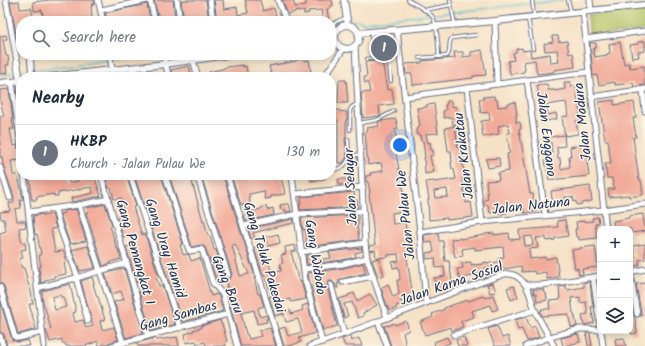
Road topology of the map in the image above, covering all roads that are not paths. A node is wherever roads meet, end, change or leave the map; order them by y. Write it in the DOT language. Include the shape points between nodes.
graph roads {
  1 [pos="6,0"];
  2 [pos="98,0"];
  3 [pos="149,0"];
  4 [pos="177,0"];
  5 [pos="210,0"];
  6 [pos="278,0"];
  7 [pos="344,0"];
  8 [pos="408,0"];
  9 [pos="450,0"];
  10 [pos="532,0"];
  11 [pos="568,0"];
  12 [pos="590,0"];
  13 [pos="451,5"];
  14 [pos="645,5"];
  15 [pos="101,10"];
  16 [pos="424,10"];
  17 [pos="583,11"];
  18 [pos="591,11"];
  19 [pos="571,13"];
  20 [pos="102,16"];
  21 [pos="154,16"];
  22 [pos="179,16"];
  23 [pos="212,16"];
  24 [pos="284,16"];
  25 [pos="531,17"];
  26 [pos="495,21"];
  27 [pos="336,22"];
  28 [pos="347,22"];
  29 [pos="455,25"];
  30 [pos="436,27"];
  31 [pos="397,30"];
  32 [pos="645,31"];
  33 [pos="386,32"];
  34 [pos="371,33"];
  35 [pos="336,34"];
  36 [pos="360,34"];
  37 [pos="476,35"];
  38 [pos="585,39"];
  39 [pos="336,40"];
  40 [pos="354,48"];
  41 [pos="343,49"];
  42 [pos="533,49"];
  43 [pos="16,56"];
  44 [pos="388,56"];
  45 [pos="439,57"];
  46 [pos="367,58"];
  47 [pos="374,58"];
  48 [pos="419,58"];
  49 [pos="336,59"];
  50 [pos="30,60"];
  51 [pos="111,60"];
  52 [pos="164,60"];
  53 [pos="181,60"];
  54 [pos="193,60"];
  55 [pos="336,60"];
  56 [pos="17,62"];
  57 [pos="165,64"];
  58 [pos="133,68"];
  59 [pos="112,69"];
  60 [pos="19,72"];
  61 [pos="32,72"];
  62 [pos="104,72"];
  63 [pos="134,72"];
  64 [pos="167,72"];
  65 [pos="197,72"];
  66 [pos="327,72"];
  67 [pos="588,72"];
  68 [pos="528,80"];
  69 [pos="391,81"];
  70 [pos="12,82"];
  71 [pos="16,82"];
  72 [pos="0,83"];
  73 [pos="496,84"];
  74 [pos="467,88"];
  75 [pos="644,90"];
  76 [pos="405,97"];
  77 [pos="591,97"];
  78 [pos="358,104"];
  79 [pos="16,110"];
  80 [pos="394,111"];
  81 [pos="645,111"];
  82 [pos="359,123"];
  83 [pos="350,130"];
  84 [pos="348,139"];
  85 [pos="361,154"];
  86 [pos="350,155"];
  87 [pos="0,167"];
  88 [pos="336,170"];
  89 [pos="25,180"];
  90 [pos="103,180"];
  91 [pos="132,180"];
  92 [pos="167,180"];
  93 [pos="199,180"];
  94 [pos="229,180"];
  95 [pos="293,180"];
  96 [pos="362,187"];
  97 [pos="294,194"];
  98 [pos="10,198"];
  99 [pos="109,199"];
  100 [pos="645,204"];
  101 [pos="79,205"];
  102 [pos="55,208"];
  103 [pos="603,210"];
  104 [pos="364,211"];
  105 [pos="29,212"];
  106 [pos="297,214"];
  107 [pos="545,215"];
  108 [pos="482,222"];
  109 [pos="243,226"];
  110 [pos="606,226"];
  111 [pos="420,232"];
  112 [pos="365,243"];
  113 [pos="302,252"];
  114 [pos="367,258"];
  115 [pos="127,263"];
  116 [pos="304,269"];
  117 [pos="645,269"];
  118 [pos="633,271"];
  119 [pos="100,272"];
  120 [pos="228,275"];
  121 [pos="373,276"];
  122 [pos="597,276"];
  123 [pos="593,277"];
  124 [pos="77,278"];
  125 [pos="343,282"];
  126 [pos="331,285"];
  127 [pos="526,285"];
  128 [pos="0,287"];
  129 [pos="37,288"];
  130 [pos="633,290"];
  131 [pos="426,303"];
  132 [pos="597,305"];
  133 [pos="535,310"];
  134 [pos="228,314"];
  135 [pos="637,314"];
  136 [pos="387,318"];
  137 [pos="88,321"];
  138 [pos="378,321"];
  139 [pos="180,328"];
  140 [pos="597,331"];
  141 [pos="42,332"];
  142 [pos="344,334"];
  143 [pos="601,334"];
  144 [pos="454,335"];
  145 [pos="0,336"];
  146 [pos="148,336"];
  147 [pos="550,337"];
  148 [pos="322,342"];
  149 [pos="123,343"];
  150 [pos="3,346"];
  151 [pos="44,346"];
  152 [pos="111,346"];
  153 [pos="237,346"];
  154 [pos="280,346"];
  155 [pos="310,346"];
  156 [pos="387,346"];
  157 [pos="526,346"];
  158 [pos="554,346"];
  159 [pos="603,346"];
  1 -- 43 [label="street"];
  2 -- 15 [label="street"];
  3 -- 15 [label="street"];
  3 -- 21 [label="street"];
  4 -- 22 [label="street"];
  5 -- 23 [label="street"];
  6 -- 24 [label="street"];
  7 -- 28 [label="street"];
  8 -- 16 [label="lane"];
  9 -- 13 [label="lane"];
  10 -- 25 [label="lane"];
  11 -- 19 [label="lane"];
  12 -- 18 [label="street"];
  13 -- 16 [label="lane"];
  13 -- 29 [label="lane"];
  14 -- 18 [label="street"];
  15 -- 20 [label="street"];
  16 -- 30 [label="lane" via="434,18"];
  17 -- 18 [label="street"];
  17 -- 19 [label="street"];
  17 -- 38 [label="street, Jalan Madura"];
  19 -- 25 [label="street"];
  25 -- 26 [label="street"];
  25 -- 42 [label="lane"];
  26 -- 29 [label="street"];
  26 -- 73 [label="street"];
  27 -- 28 [label="lane"];
  28 -- 35 [label="street"];
  28 -- 36 [label="street"];
  29 -- 30 [label="street"];
  30 -- 31 [label="street"];
  30 -- 45 [label="lane"];
  31 -- 33 [label="street"];
  31 -- 76 [label="street, Jalan Pulau We"];
  32 -- 38 [label="street"];
  33 -- 34 [label="street"];
  33 -- 44 [label="lane"];
  34 -- 36 [label="street"];
  34 -- 47 [label="lane"];
  36 -- 40 [label="street"];
  37 -- 45 [label="lane" via="452,38 449,42 448,55"];
  38 -- 67 [label="street, Jalan Madura"];
  39 -- 41 [label="street"];
  40 -- 41 [label="street"];
  40 -- 78 [label="street, Jalan Selayar"];
  41 -- 49 [label="street"];
  44 -- 47 [label="lane"];
  44 -- 69 [label="lane"];
  45 -- 48 [label="lane"];
  46 -- 47 [label="lane"];
  50 -- 61 [label="street"];
  51 -- 59 [label="street"];
  52 -- 57 [label="street"];
  53 -- 57 [label="street"];
  54 -- 65 [label="street"];
  55 -- 66 [label="street"];
  56 -- 60 [label="street"];
  57 -- 58 [label="street"];
  57 -- 64 [label="street"];
  58 -- 59 [label="street"];
  58 -- 63 [label="street"];
  59 -- 62 [label="street"];
  67 -- 68 [label="street"];
  67 -- 77 [label="street, Jalan Madura"];
  68 -- 73 [label="street"];
  68 -- 107 [label="street, Jalan Enggano"];
  70 -- 71 [label="street"];
  70 -- 72 [label="street"];
  70 -- 79 [label="street"];
  73 -- 74 [label="street"];
  74 -- 76 [label="street"];
  74 -- 108 [label="street, Jalan Krakatau"];
  75 -- 77 [label="street"];
  75 -- 81 [label="street"];
  76 -- 111 [label="street, Jalan Pulau We"];
  77 -- 103 [label="street, Jalan Madura"];
  78 -- 82 [label="street, Jalan Selayar"];
  78 -- 83 [label="lane" via="350,110"];
  80 -- 82 [label="lane" via="377,120"];
  82 -- 85 [label="street, Jalan Selayar"];
  84 -- 86 [label="lane"];
  85 -- 86 [label="lane"];
  85 -- 96 [label="street, Jalan Selayar"];
  86 -- 88 [label="lane" via="342,169"];
  87 -- 98 [label="street"];
  89 -- 105 [label="street"];
  90 -- 99 [label="street, Gang Pemangkat 1"];
  91 -- 139 [label="street, Gang Uray Hamid"];
  92 -- 134 [label="street, Gang Baru" via="189,250 202,250 213,282 223,295"];
  93 -- 120 [label="street"];
  94 -- 109 [label="street, Gang Teluk Pakedai"];
  95 -- 97 [label="street, Gang Widodo"];
  96 -- 97 [label="street"];
  96 -- 104 [label="street, Jalan Selayar"];
  97 -- 106 [label="street, Gang Widodo"];
  99 -- 101 [label="street"];
  99 -- 115 [label="street, Gang Pemangkat 1"];
  100 -- 103 [label="street, Jalan Natuna"];
  101 -- 102 [label="street"];
  101 -- 119 [label="street"];
  102 -- 105 [label="street"];
  102 -- 124 [label="street"];
  103 -- 107 [label="street, Jalan Natuna"];
  103 -- 110 [label="street, Jalan Madura"];
  104 -- 106 [label="street"];
  104 -- 112 [label="street, Jalan Selayar"];
  105 -- 129 [label="street"];
  106 -- 109 [label="street"];
  106 -- 113 [label="street, Gang Widodo"];
  107 -- 108 [label="street, Jalan Natuna"];
  108 -- 111 [label="street, Jalan Natuna"];
  109 -- 154 [label="street, Gang Teluk Pakedai"];
  111 -- 131 [label="street, Jalan Pulau We"];
  112 -- 113 [label="street"];
  112 -- 114 [label="street, Jalan Selayar"];
  113 -- 116 [label="street, Gang Widodo"];
  114 -- 116 [label="street"];
  114 -- 121 [label="street, Jalan Selayar"];
  115 -- 119 [label="street"];
  115 -- 146 [label="street, Gang Pemangkat 1"];
  116 -- 148 [label="street, Gang Widodo"];
  117 -- 118 [label="street"];
  119 -- 124 [label="street"];
  119 -- 149 [label="street"];
  121 -- 125 [label="street"];
  121 -- 136 [label="street, Jalan Selayar"];
  122 -- 123 [label="street"];
  123 -- 127 [label="street"];
  123 -- 132 [label="street"];
  124 -- 129 [label="street"];
  124 -- 137 [label="street"];
  126 -- 142 [label="street"];
  127 -- 131 [label="street, Jalan Karna Sosial" via="514,275 505,274"];
  127 -- 133 [label="street"];
  128 -- 141 [label="street" via="15,337"];
  129 -- 141 [label="street"];
  130 -- 135 [label="street"];
  131 -- 136 [label="street, Jalan Karna Sosial"];
  133 -- 144 [label="street"];
  133 -- 147 [label="street"];
  134 -- 139 [label="street, Gang Sambas"];
  134 -- 153 [label="street, Gang Baru"];
  136 -- 138 [label="street, Jalan Karna Sosial"];
  138 -- 142 [label="street, Jalan Karna Sosial"];
  138 -- 156 [label="street"];
  139 -- 146 [label="street, Gang Sambas"];
  140 -- 147 [label="street" via="584,329"];
  141 -- 151 [label="street"];
  142 -- 148 [label="street, Jalan Karna Sosial"];
  143 -- 159 [label="street"];
  145 -- 150 [label="street"];
  146 -- 149 [label="street, Gang Sambas"];
  147 -- 157 [label="street"];
  147 -- 158 [label="street"];
  148 -- 155 [label="street, Jalan Karna Sosial"];
  149 -- 152 [label="street, Gang Sambas"];
}
